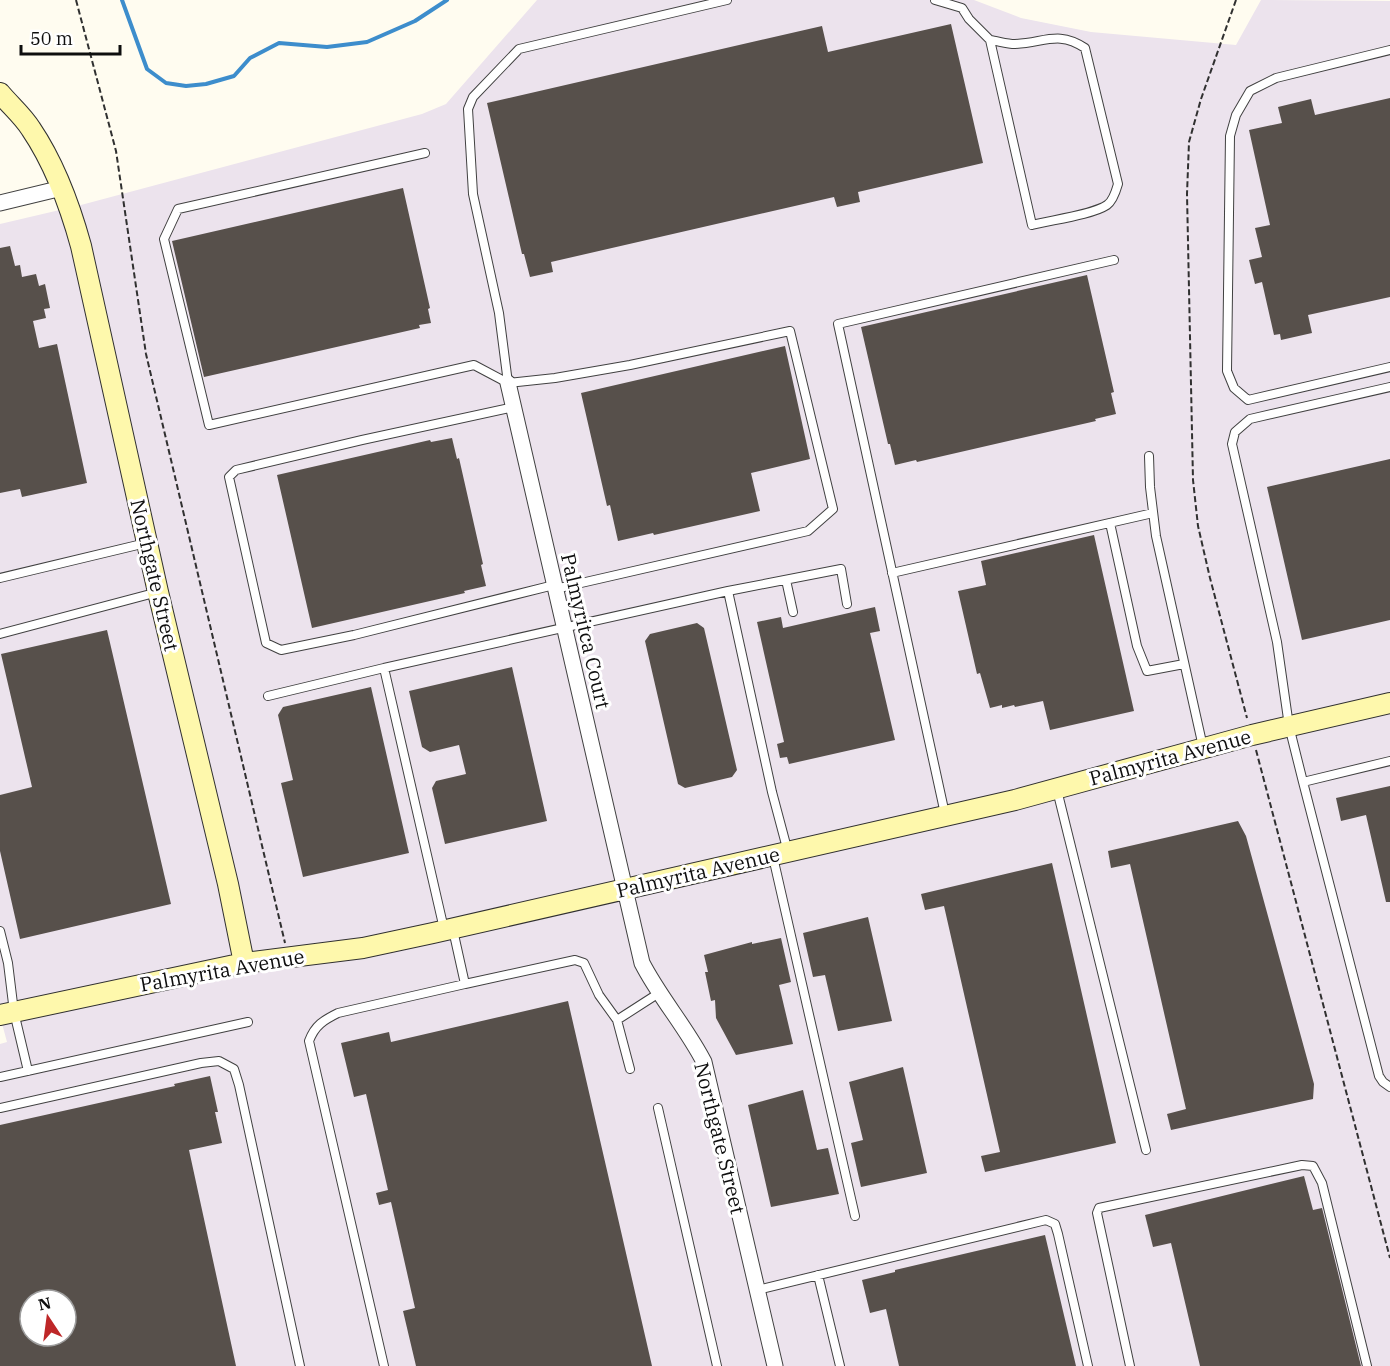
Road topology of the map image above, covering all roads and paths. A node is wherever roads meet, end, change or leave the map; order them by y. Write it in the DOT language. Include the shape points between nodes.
graph roads {
  1 [pos="76,0"];
  2 [pos="727,0"];
  3 [pos="935,0"];
  4 [pos="1236,0"];
  5 [pos="990,40"];
  6 [pos="1390,50"];
  7 [pos="0,93"];
  8 [pos="425,153"];
  9 [pos="62,189"];
  10 [pos="0,203"];
  11 [pos="1114,260"];
  12 [pos="1390,367"];
  13 [pos="508,383"];
  14 [pos="1390,387"];
  15 [pos="514,407"];
  16 [pos="1149,456"];
  17 [pos="1153,513"];
  18 [pos="1110,523"];
  19 [pos="147,542"];
  20 [pos="892,573"];
  21 [pos="0,578"];
  22 [pos="786,580"];
  23 [pos="555,587"];
  24 [pos="728,591"];
  25 [pos="158,592"];
  26 [pos="847,604"];
  27 [pos="793,612"];
  28 [pos="564,627"];
  29 [pos="0,634"];
  30 [pos="1184,664"];
  31 [pos="384,668"];
  32 [pos="268,696"];
  33 [pos="1390,703"];
  34 [pos="1289,726"];
  35 [pos="1252,735"];
  36 [pos="1203,748"];
  37 [pos="1390,761"];
  38 [pos="1303,782"];
  39 [pos="1057,788"];
  40 [pos="945,816"];
  41 [pos="780,854"];
  42 [pos="624,889"];
  43 [pos="448,929"];
  44 [pos="0,931"];
  45 [pos="289,957"];
  46 [pos="244,963"];
  47 [pos="465,984"];
  48 [pos="659,993"];
  49 [pos="7,1013"];
  50 [pos="617,1020"];
  51 [pos="248,1022"];
  52 [pos="630,1069"];
  53 [pos="28,1071"];
  54 [pos="0,1077"];
  55 [pos="1390,1087"];
  56 [pos="658,1107"];
  57 [pos="0,1108"];
  58 [pos="1146,1150"];
  59 [pos="855,1216"];
  60 [pos="1390,1258"];
  61 [pos="818,1275"];
  62 [pos="757,1290"];
  63 [pos="300,1366"];
  64 [pos="384,1366"];
  65 [pos="717,1366"];
  66 [pos="775,1366"];
  67 [pos="840,1366"];
  68 [pos="1088,1366"];
  69 [pos="1130,1366"];
  70 [pos="1367,1366"];
  1 -- 45 [label="path" via="116,151 146,354"];
  2 -- 13 [label="lane" via="519,49 473,97 468,125 473,194 499,313"];
  3 -- 5 [label="lane" via="962,8"];
  4 -- 35 [label="path" via="1189,142 1193,480 1210,578"];
  5 -- 5 [label="lane" via="1032,225 1107,205 1118,184 1085,48 1071,39 1013,44"];
  6 -- 12 [label="lane" via="1276,78 1250,91 1236,115 1230,136 1227,371 1234,388 1248,400"];
  7 -- 9 [label="street, Northgate Street" via="31,129"];
  8 -- 13 [label="lane" via="178,209 164,239 209,425 474,365"];
  9 -- 10 [label="street"];
  9 -- 19 [label="street, Northgate Street" via="81,246"];
  11 -- 20 [label="lane" via="838,324"];
  13 -- 15 [label="street, Palmyritca Court"];
  13 -- 23 [label="lane" via="630,365 790,331 833,509 808,531"];
  14 -- 34 [label="lane" via="1250,419 1235,432 1232,444 1276,642"];
  15 -- 23 [label="street, Palmyritca Court"];
  15 -- 23 [label="lane" via="236,470 230,477 266,643 281,650"];
  16 -- 17 [label="lane"];
  17 -- 18 [label="lane"];
  17 -- 30 [label="lane"];
  18 -- 20 [label="lane"];
  18 -- 30 [label="lane" via="1137,646 1147,671"];
  19 -- 21 [label="lane"];
  19 -- 25 [label="street, Northgate Street"];
  20 -- 40 [label="lane"];
  22 -- 24 [label="lane"];
  22 -- 26 [label="lane" via="840,569"];
  22 -- 27 [label="lane"];
  23 -- 28 [label="street, Palmyritca Court"];
  24 -- 28 [label="lane"];
  24 -- 41 [label="lane" via="772,792"];
  25 -- 29 [label="lane"];
  25 -- 46 [label="street, Northgate Street"];
  28 -- 31 [label="lane"];
  28 -- 42 [label="street, Palmyritca Court"];
  30 -- 36 [label="lane"];
  31 -- 32 [label="lane"];
  31 -- 43 [label="lane"];
  33 -- 34 [label="street, Palmyrita Avenue"];
  34 -- 35 [label="street, Palmyrita Avenue"];
  34 -- 38 [label="lane"];
  35 -- 36 [label="street, Palmyrita Avenue"];
  35 -- 60 [label="path"];
  36 -- 39 [label="street, Palmyrita Avenue"];
  37 -- 38 [label="lane"];
  38 -- 55 [label="lane" via="1379,1076"];
  39 -- 40 [label="street, Palmyrita Avenue"];
  39 -- 58 [label="lane"];
  40 -- 41 [label="street, Palmyrita Avenue"];
  41 -- 42 [label="street, Palmyrita Avenue"];
  41 -- 59 [label="lane"];
  42 -- 43 [label="street, Palmyrita Avenue"];
  42 -- 48 [label="street, Northgate Street" via="642,963"];
  43 -- 45 [label="street, Palmyrita Avenue" via="363,948"];
  43 -- 47 [label="lane"];
  44 -- 49 [label="lane" via="8,963"];
  45 -- 46 [label="street, Palmyrita Avenue"];
  46 -- 49 [label="street, Palmyrita Avenue"];
  47 -- 50 [label="lane" via="575,960 584,963 599,995"];
  47 -- 64 [label="lane" via="338,1013 320,1023 309,1041"];
  48 -- 50 [label="lane"];
  48 -- 62 [label="street, Northgate Street" via="704,1062"];
  49 -- 53 [label="lane"];
  50 -- 52 [label="lane"];
  51 -- 53 [label="lane"];
  53 -- 54 [label="lane"];
  56 -- 65 [label="lane"];
  57 -- 63 [label="lane" via="201,1063 219,1061 234,1069"];
  61 -- 62 [label="lane"];
  61 -- 67 [label="lane"];
  61 -- 68 [label="lane" via="1046,1220 1054,1224 1058,1234"];
  62 -- 66 [label="street, Northgate Street"];
  69 -- 70 [label="lane" via="1099,1208 1302,1166 1313,1166 1322,1183"];
}
